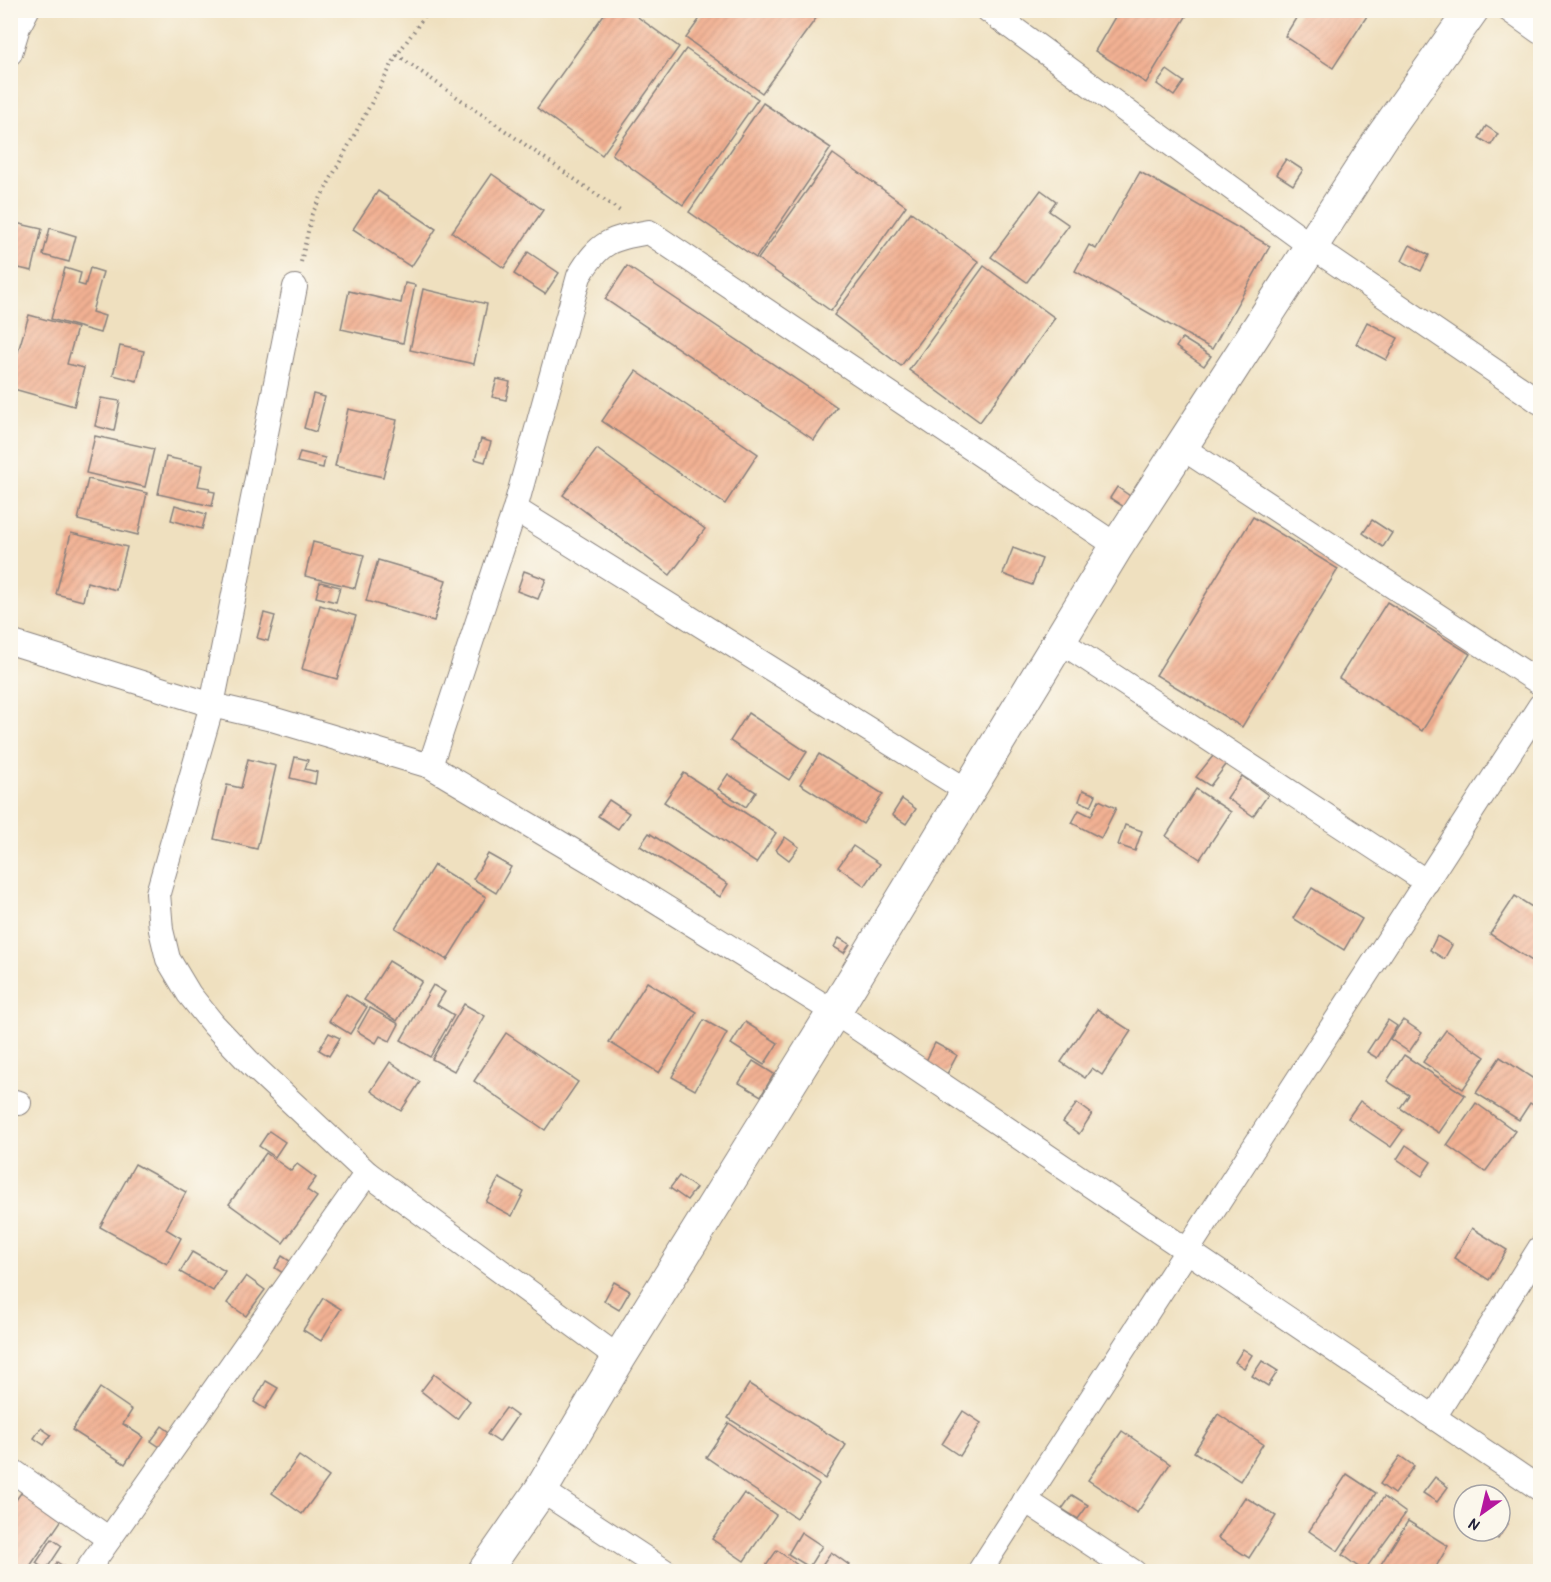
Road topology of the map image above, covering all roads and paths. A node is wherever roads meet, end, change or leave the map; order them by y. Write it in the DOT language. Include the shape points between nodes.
graph roads {
  1 [pos="429,10"];
  2 [pos="988,10"];
  3 [pos="1472,10"];
  4 [pos="1509,10"];
  5 [pos="19,21"];
  6 [pos="1540,32"];
  7 [pos="10,53"];
  8 [pos="397,55"];
  9 [pos="649,232"];
  10 [pos="1311,246"];
  11 [pos="295,287"];
  12 [pos="1540,402"];
  13 [pos="1181,447"];
  14 [pos="514,509"];
  15 [pos="1117,546"];
  16 [pos="1060,641"];
  17 [pos="10,642"];
  18 [pos="1540,683"];
  19 [pos="212,705"];
  20 [pos="1540,706"];
  21 [pos="430,766"];
  22 [pos="969,792"];
  23 [pos="1427,882"];
  24 [pos="834,1012"];
  25 [pos="367,1173"];
  26 [pos="1540,1248"];
  27 [pos="1187,1250"];
  28 [pos="619,1358"];
  29 [pos="1434,1417"];
  30 [pos="10,1469"];
  31 [pos="1540,1489"];
  32 [pos="541,1490"];
  33 [pos="1025,1500"];
  34 [pos="109,1539"];
  35 [pos="86,1572"];
  36 [pos="483,1572"];
  37 [pos="666,1572"];
  38 [pos="979,1572"];
  39 [pos="1134,1572"];
  1 -- 8 [label="path"];
  2 -- 10 [label="street"];
  3 -- 10 [label="street"];
  4 -- 6 [label="street"];
  5 -- 7 [label="street"];
  8 -- 9 [label="path"];
  8 -- 11 [label="path" via="312,214"];
  9 -- 14 [label="street" via="614,239 601,246 579,276"];
  9 -- 15 [label="street"];
  10 -- 12 [label="street"];
  10 -- 13 [label="street"];
  11 -- 19 [label="street"];
  13 -- 15 [label="street"];
  13 -- 18 [label="street"];
  14 -- 21 [label="street"];
  14 -- 22 [label="street"];
  15 -- 16 [label="street"];
  16 -- 22 [label="street"];
  16 -- 23 [label="street"];
  17 -- 19 [label="street"];
  19 -- 21 [label="street"];
  19 -- 25 [label="street" via="158,893 168,959 213,1024"];
  20 -- 23 [label="street"];
  21 -- 24 [label="street"];
  22 -- 24 [label="street"];
  23 -- 27 [label="street"];
  24 -- 27 [label="street"];
  24 -- 28 [label="street"];
  25 -- 28 [label="street"];
  25 -- 34 [label="street"];
  26 -- 29 [label="street"];
  27 -- 29 [label="street"];
  27 -- 33 [label="street"];
  28 -- 32 [label="street"];
  29 -- 31 [label="street"];
  30 -- 34 [label="street"];
  32 -- 36 [label="street"];
  32 -- 37 [label="street"];
  33 -- 38 [label="street"];
  33 -- 39 [label="street"];
  34 -- 35 [label="street"];
}
